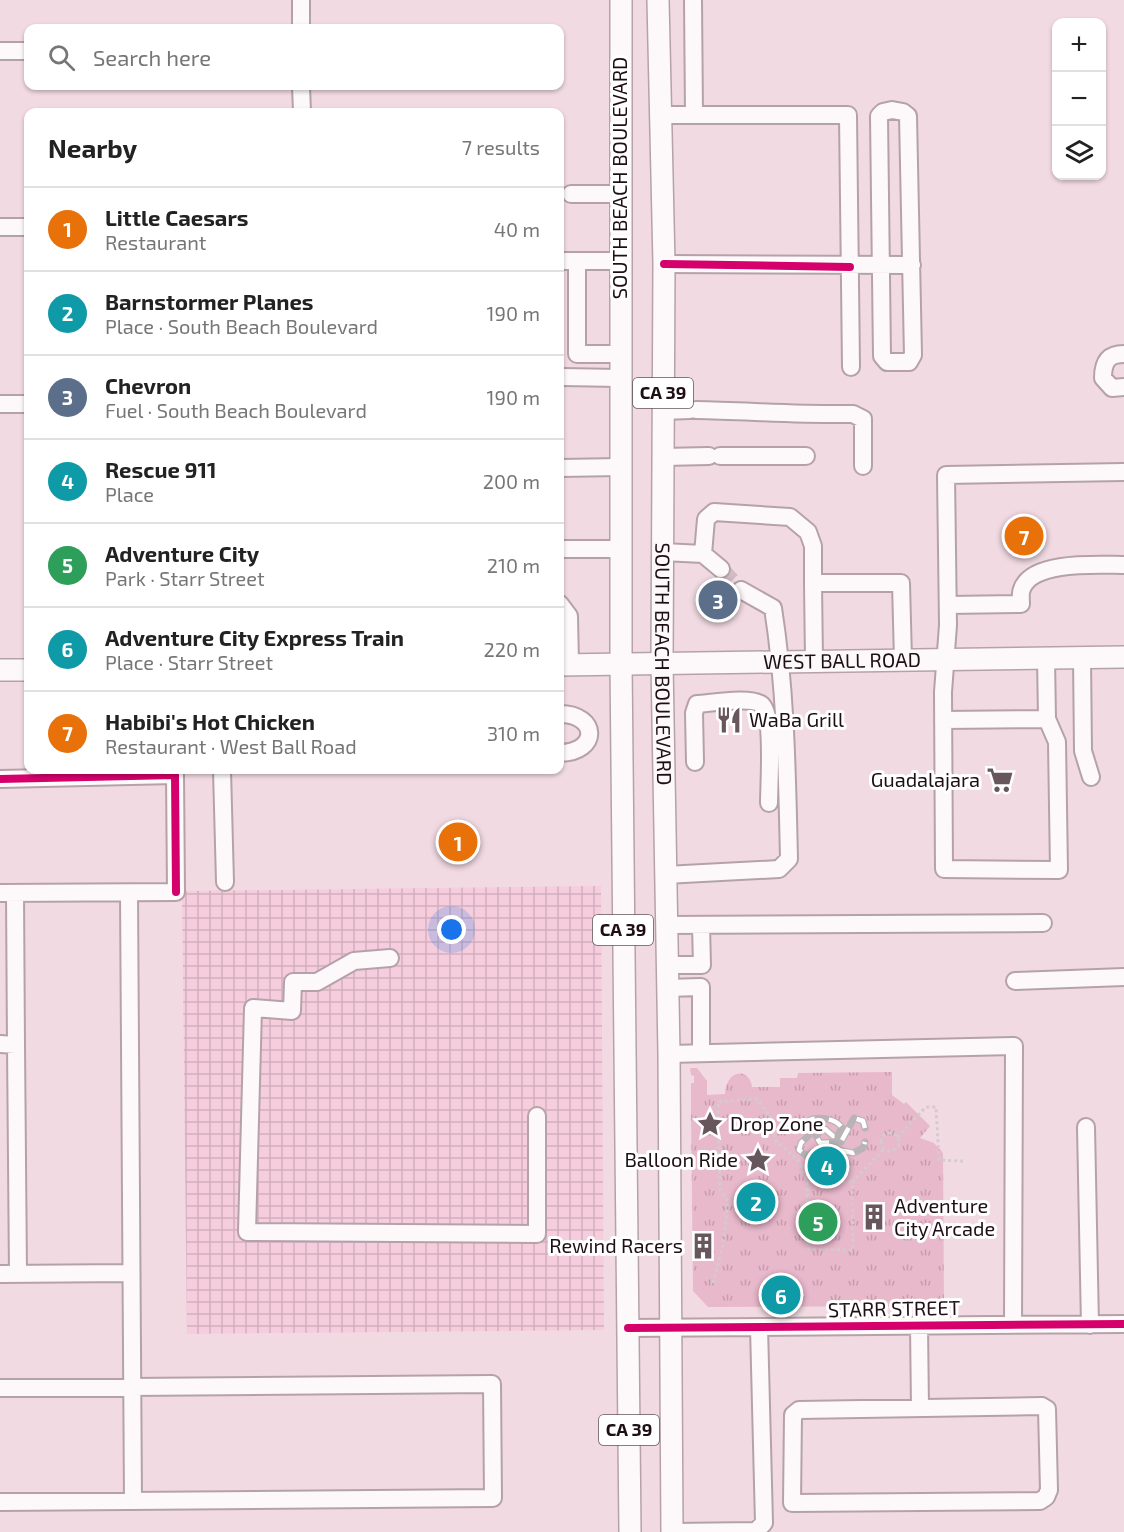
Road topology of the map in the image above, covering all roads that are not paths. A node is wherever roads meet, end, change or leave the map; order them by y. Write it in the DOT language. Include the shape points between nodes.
graph roads {
  1 [pos="301,0"];
  2 [pos="621,0"];
  3 [pos="658,0"];
  4 [pos="693,0"];
  5 [pos="301,24"];
  6 [pos="0,51"];
  7 [pos="24,51"];
  8 [pos="301,90"];
  9 [pos="302,108"];
  10 [pos="694,114"];
  11 [pos="661,115"];
  12 [pos="572,194"];
  13 [pos="620,194"];
  14 [pos="0,227"];
  15 [pos="24,227"];
  16 [pos="564,261"];
  17 [pos="577,261"];
  18 [pos="620,261"];
  19 [pos="664,264"];
  20 [pos="912,265"];
  21 [pos="882,266"];
  22 [pos="850,267"];
  23 [pos="620,354"];
  24 [pos="1124,354"];
  25 [pos="851,367"];
  26 [pos="564,377"];
  27 [pos="620,378"];
  28 [pos="1124,387"];
  29 [pos="0,404"];
  30 [pos="24,404"];
  31 [pos="663,411"];
  32 [pos="806,456"];
  33 [pos="663,457"];
  34 [pos="863,466"];
  35 [pos="620,467"];
  36 [pos="564,468"];
  37 [pos="1124,472"];
  38 [pos="564,549"];
  39 [pos="620,549"];
  40 [pos="663,552"];
  41 [pos="703,554"];
  42 [pos="1124,565"];
  43 [pos="721,569"];
  44 [pos="813,583"];
  45 [pos="741,590"];
  46 [pos="948,605"];
  47 [pos="564,609"];
  48 [pos="1124,657"];
  49 [pos="1046,658"];
  50 [pos="1082,658"];
  51 [pos="903,660"];
  52 [pos="945,660"];
  53 [pos="814,661"];
  54 [pos="782,662"];
  55 [pos="662,663"];
  56 [pos="621,664"];
  57 [pos="565,665"];
  58 [pos="0,670"];
  59 [pos="24,670"];
  60 [pos="564,715"];
  61 [pos="1047,719"];
  62 [pos="943,720"];
  63 [pos="564,753"];
  64 [pos="695,762"];
  65 [pos="222,774"];
  66 [pos="1091,777"];
  67 [pos="0,779"];
  68 [pos="769,804"];
  69 [pos="665,875"];
  70 [pos="225,882"];
  71 [pos="8,893"];
  72 [pos="129,893"];
  73 [pos="1043,923"];
  74 [pos="666,925"];
  75 [pos="701,925"];
  76 [pos="390,958"];
  77 [pos="666,965"];
  78 [pos="1124,977"];
  79 [pos="1015,981"];
  80 [pos="666,988"];
  81 [pos="8,1044"];
  82 [pos="701,1053"];
  83 [pos="669,1054"];
  84 [pos="537,1116"];
  85 [pos="1086,1127"];
  86 [pos="130,1273"];
  87 [pos="0,1274"];
  88 [pos="18,1274"];
  89 [pos="1124,1324"];
  90 [pos="919,1325"];
  91 [pos="1013,1325"];
  92 [pos="1090,1325"];
  93 [pos="759,1327"];
  94 [pos="628,1328"];
  95 [pos="670,1328"];
  96 [pos="132,1387"];
  97 [pos="0,1388"];
  98 [pos="920,1408"];
  99 [pos="133,1501"];
  100 [pos="0,1502"];
  101 [pos="630,1532"];
  102 [pos="672,1532"];
  1 -- 5 [label="street"];
  2 -- 13 [label="main road, SOUTH BEACH BOULEVARD / CA 39"];
  3 -- 11 [label="main road, SOUTH BEACH BOULEVARD / CA 39"];
  4 -- 10 [label="street"];
  6 -- 7 [label="street"];
  8 -- 9 [label="street"];
  10 -- 11 [label="street"];
  10 -- 22 [label="street" via="848,115"];
  11 -- 19 [label="main road, SOUTH BEACH BOULEVARD / CA 39"];
  12 -- 13 [label="street"];
  13 -- 18 [label="main road, SOUTH BEACH BOULEVARD / CA 39"];
  14 -- 15 [label="street"];
  16 -- 17 [label="street"];
  17 -- 18 [label="street"];
  17 -- 23 [label="street" via="577,354"];
  18 -- 23 [label="main road, SOUTH BEACH BOULEVARD / CA 39"];
  19 -- 22 [label="street"];
  19 -- 31 [label="main road, SOUTH BEACH BOULEVARD / CA 39"];
  20 -- 21 [label="street"];
  20 -- 21 [label="street" via="913,355 909,362 900,363 887,362 882,356"];
  20 -- 21 [label="street" via="908,116 892,110 879,116"];
  21 -- 22 [label="street"];
  22 -- 25 [label="street"];
  23 -- 27 [label="main road, SOUTH BEACH BOULEVARD / CA 39"];
  24 -- 28 [label="street" via="1108,358 1103,364 1103,378 1112,388"];
  26 -- 27 [label="street"];
  27 -- 35 [label="main road, SOUTH BEACH BOULEVARD / CA 39"];
  29 -- 30 [label="street"];
  31 -- 33 [label="main road, SOUTH BEACH BOULEVARD / CA 39"];
  31 -- 34 [label="street" via="853,414 863,418"];
  32 -- 33 [label="street"];
  33 -- 40 [label="main road, SOUTH BEACH BOULEVARD / CA 39"];
  35 -- 36 [label="street"];
  35 -- 39 [label="main road, SOUTH BEACH BOULEVARD / CA 39"];
  37 -- 46 [label="street" via="946,475"];
  38 -- 39 [label="street"];
  39 -- 56 [label="main road, SOUTH BEACH BOULEVARD / CA 39"];
  40 -- 41 [label="street"];
  40 -- 55 [label="main road, SOUTH BEACH BOULEVARD / CA 39"];
  41 -- 43 [label="street"];
  41 -- 44 [label="street" via="706,519 714,513 790,517 808,532 813,546"];
  42 -- 46 [label="street" via="1056,566 1029,580 1022,589 1021,604"];
  44 -- 51 [label="street" via="901,583"];
  44 -- 53 [label="street"];
  45 -- 54 [label="street" via="773,608"];
  46 -- 52 [label="street"];
  47 -- 57 [label="street" via="569,616"];
  48 -- 50 [label="main road, WEST BALL ROAD"];
  49 -- 50 [label="main road, WEST BALL ROAD"];
  49 -- 52 [label="main road, WEST BALL ROAD"];
  49 -- 61 [label="street"];
  50 -- 66 [label="street" via="1083,751"];
  51 -- 52 [label="main road, WEST BALL ROAD"];
  51 -- 53 [label="main road, WEST BALL ROAD"];
  52 -- 62 [label="street"];
  53 -- 54 [label="main road, WEST BALL ROAD"];
  54 -- 55 [label="main road, WEST BALL ROAD"];
  54 -- 69 [label="street" via="787,863 779,869"];
  55 -- 56 [label="main road, WEST BALL ROAD"];
  55 -- 69 [label="main road, SOUTH BEACH BOULEVARD / CA 39"];
  56 -- 57 [label="main road, WEST BALL ROAD"];
  56 -- 94 [label="main road, SOUTH BEACH BOULEVARD / CA 39"];
  58 -- 59 [label="main road"];
  60 -- 63 [label="street" via="585,721 588,735 584,748"];
  61 -- 62 [label="street"];
  61 -- 62 [label="street" via="1057,742 1059,870 944,869"];
  64 -- 68 [label="street" via="697,704 750,700 762,704 768,729"];
  65 -- 70 [label="street"];
  67 -- 72 [label="street" via="175,775 176,892"];
  69 -- 74 [label="main road, SOUTH BEACH BOULEVARD / CA 39"];
  71 -- 72 [label="street"];
  71 -- 81 [label="street"];
  72 -- 86 [label="street"];
  73 -- 75 [label="street"];
  74 -- 75 [label="street"];
  74 -- 77 [label="main road, SOUTH BEACH BOULEVARD / CA 39"];
  75 -- 77 [label="street" via="702,965"];
  76 -- 84 [label="street" via="354,961 317,982 293,982 292,1011 253,1008 248,1232 537,1234"];
  77 -- 80 [label="main road, SOUTH BEACH BOULEVARD / CA 39"];
  78 -- 79 [label="street"];
  80 -- 82 [label="street" via="701,987"];
  80 -- 83 [label="main road, SOUTH BEACH BOULEVARD / CA 39"];
  81 -- 88 [label="street"];
  82 -- 83 [label="street"];
  82 -- 91 [label="street" via="1014,1046"];
  83 -- 95 [label="main road, SOUTH BEACH BOULEVARD / CA 39"];
  85 -- 92 [label="street"];
  86 -- 88 [label="street"];
  86 -- 96 [label="street"];
  87 -- 88 [label="street"];
  89 -- 92 [label="street, STARR STREET"];
  90 -- 91 [label="street, STARR STREET"];
  90 -- 93 [label="street, STARR STREET"];
  90 -- 98 [label="street"];
  91 -- 92 [label="street, STARR STREET"];
  93 -- 95 [label="street, STARR STREET"];
  93 -- 102 [label="street" via="764,1523 756,1531"];
  94 -- 95 [label="street, STARR STREET"];
  94 -- 101 [label="main road, CA 39"];
  95 -- 102 [label="main road, CA 39"];
  96 -- 97 [label="street"];
  96 -- 99 [label="street"];
  96 -- 99 [label="street" via="492,1384 493,1486 493,1498"];
  98 -- 98 [label="street" via="799,1410 793,1415 792,1503 1040,1501 1046,1497 1047,1409"];
  99 -- 100 [label="street"];
}
